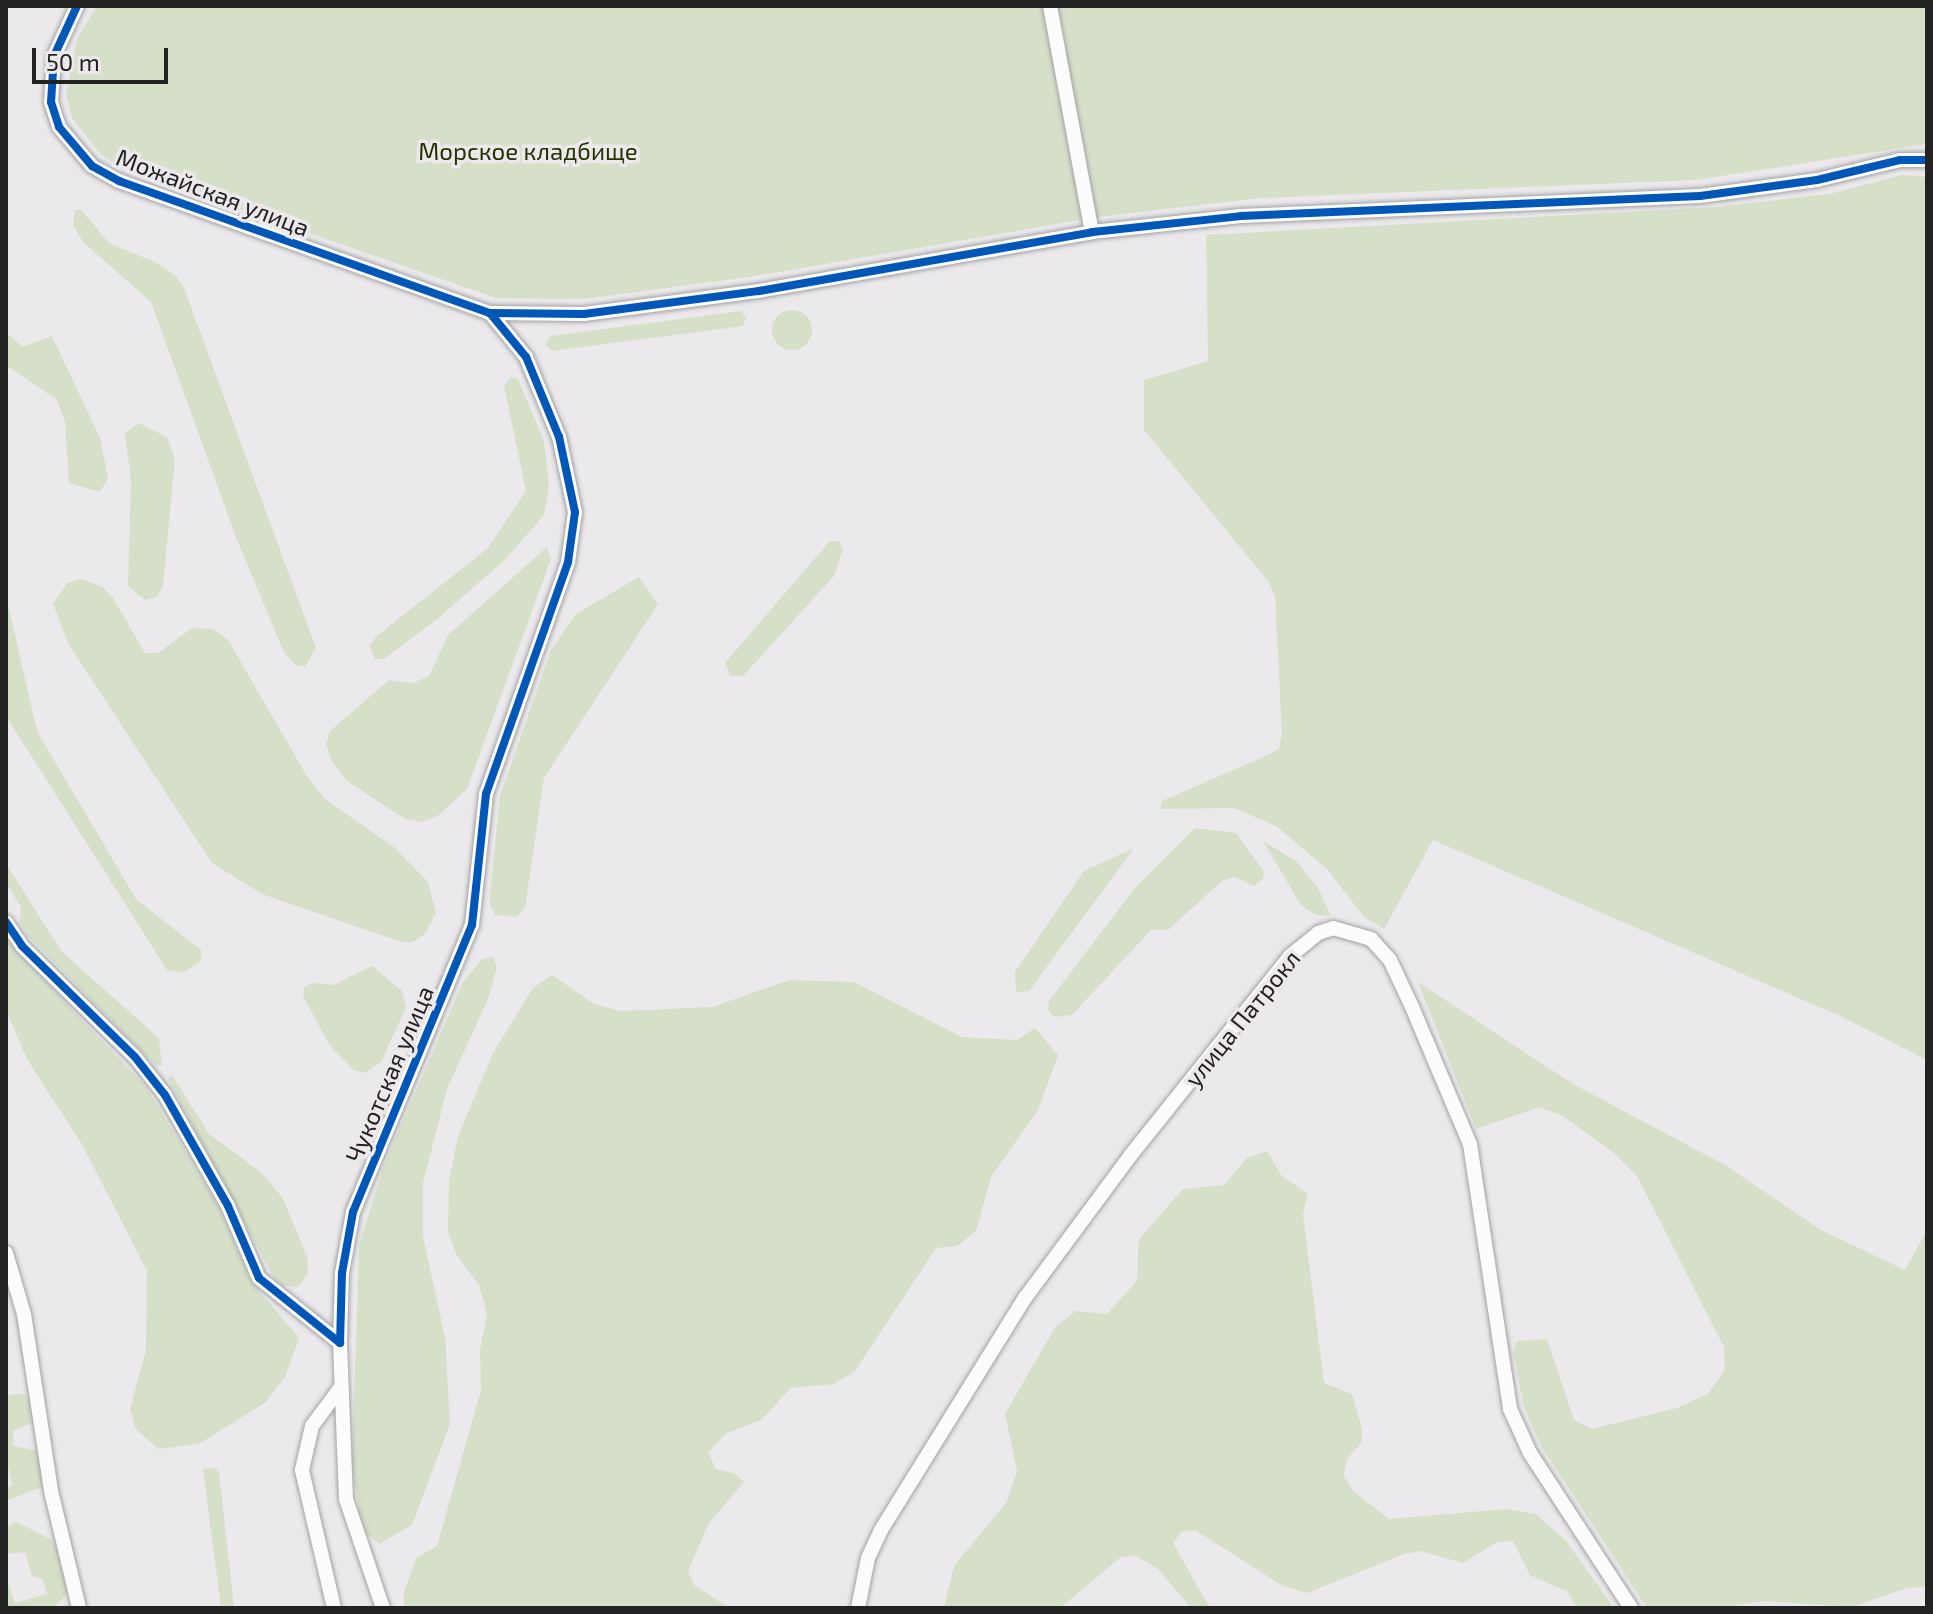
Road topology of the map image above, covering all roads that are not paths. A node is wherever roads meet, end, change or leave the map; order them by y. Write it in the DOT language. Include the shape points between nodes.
graph roads {
  1 [pos="77,6"];
  2 [pos="1050,6"];
  3 [pos="1927,160"];
  4 [pos="1092,232"];
  5 [pos="490,313"];
  6 [pos="6,922"];
  7 [pos="6,1253"];
  8 [pos="340,1343"];
  9 [pos="341,1387"];
  10 [pos="79,1608"];
  11 [pos="334,1608"];
  12 [pos="383,1608"];
  13 [pos="858,1608"];
  14 [pos="1631,1608"];
  1 -- 5 [label="street, Можайская улица" via="54,56 51,102 59,127 92,166 119,181"];
  2 -- 4 [label="street"];
  3 -- 4 [label="street" via="1900,160 1817,180 1700,196 1241,216"];
  4 -- 5 [label="street" via="721,296 584,314"];
  5 -- 8 [label="street, Чукотская улица" via="526,357 559,437 575,512 568,562 493,768 472,925 353,1212 342,1273"];
  6 -- 8 [label="street" via="22,946 135,1057 165,1095 228,1206 259,1278"];
  7 -- 10 [label="street" via="24,1314 51,1491"];
  8 -- 9 [label="street, Чукотская улица"];
  9 -- 11 [label="street" via="312,1426 302,1470"];
  9 -- 12 [label="street, Чукотская улица" via="346,1499"];
  13 -- 14 [label="street, улица Патрокл" via="868,1558 881,1530 1025,1298 1115,1175 1290,956 1311,937 1333,928 1371,939 1390,960 1412,1007 1470,1144 1510,1409 1530,1453"];
}
